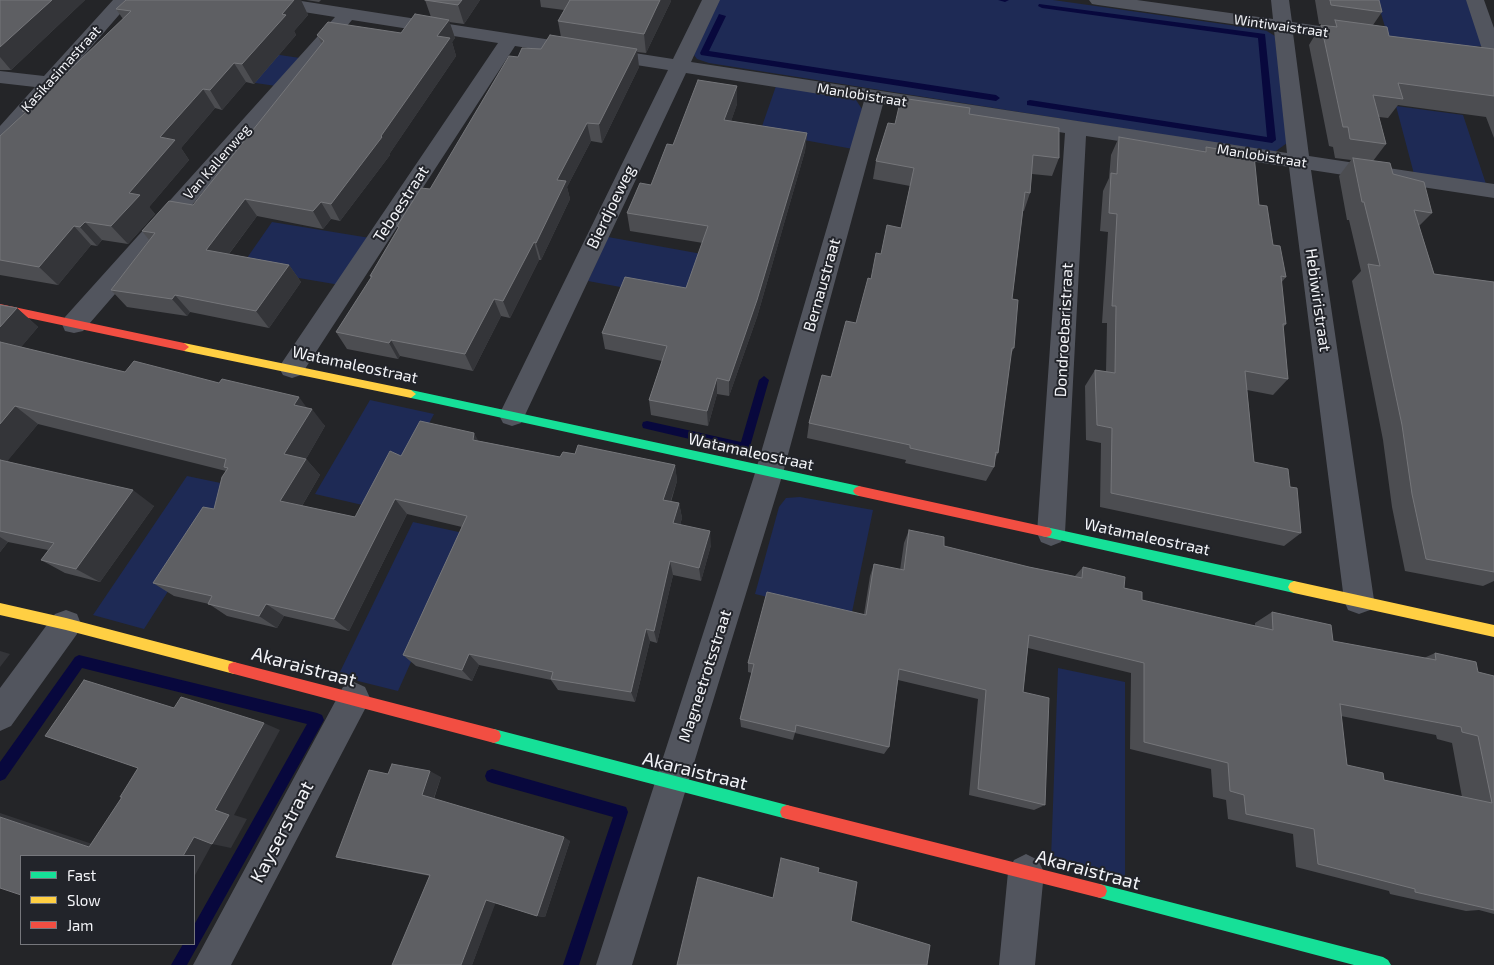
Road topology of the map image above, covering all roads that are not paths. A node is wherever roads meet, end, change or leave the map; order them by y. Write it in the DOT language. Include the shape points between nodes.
graph roads {
  1 [pos="122,0"];
  2 [pos="260,0"];
  3 [pos="711,0"];
  4 [pos="1098,0"];
  5 [pos="1280,0"];
  6 [pos="1475,0"];
  7 [pos="354,6"];
  8 [pos="1284,27"];
  9 [pos="510,39"];
  10 [pos="1370,39"];
  11 [pos="1475,52"];
  12 [pos="1494,55"];
  13 [pos="679,65"];
  14 [pos="0,78"];
  15 [pos="48,83"];
  16 [pos="875,97"];
  17 [pos="1076,128"];
  18 [pos="0,139"];
  19 [pos="1299,161"];
  20 [pos="1494,191"];
  21 [pos="0,308"];
  22 [pos="74,324"];
  23 [pos="292,368"];
  24 [pos="512,415"];
  25 [pos="769,473"];
  26 [pos="1051,533"];
  27 [pos="1358,600"];
  28 [pos="0,609"];
  29 [pos="66,624"];
  30 [pos="1494,631"];
  31 [pos="354,698"];
  32 [pos="0,715"];
  33 [pos="671,783"];
  34 [pos="1026,872"];
  35 [pos="211,965"];
  36 [pos="614,965"];
  37 [pos="1017,965"];
  38 [pos="1382,965"];
  1 -- 15 [label="street, Kasikasimastraat"];
  2 -- 7 [label="street, Manlobistraat"];
  3 -- 13 [label="street, Bierdjoeweg"];
  4 -- 8 [label="street, Wintiwaistraat"];
  5 -- 8 [label="street, Hebiwiristraat"];
  6 -- 12 [label="street"];
  7 -- 9 [label="street, Manlobistraat"];
  7 -- 22 [label="street, Van Kallenweg"];
  8 -- 10 [label="street, Wintiwaistraat"];
  8 -- 19 [label="street, Hebiwiristraat"];
  9 -- 13 [label="street, Manlobistraat"];
  9 -- 23 [label="street, Teboestraat"];
  11 -- 12 [label="street"];
  13 -- 16 [label="street, Manlobistraat"];
  13 -- 24 [label="street, Bierdjoeweg"];
  14 -- 15 [label="street"];
  15 -- 18 [label="street, Kasikasimastraat"];
  16 -- 17 [label="street, Manlobistraat"];
  16 -- 25 [label="street, Bernaustraat"];
  17 -- 19 [label="street, Manlobistraat"];
  17 -- 26 [label="street, Dondroebaristraat"];
  19 -- 20 [label="street, Manlobistraat"];
  19 -- 27 [label="street, Hebiwiristraat"];
  21 -- 22 [label="street, Watamaleostraat"];
  22 -- 23 [label="street, Watamaleostraat"];
  23 -- 24 [label="street, Watamaleostraat"];
  24 -- 25 [label="street, Watamaleostraat"];
  25 -- 26 [label="street, Watamaleostraat"];
  25 -- 33 [label="street, Magneetrotsstraat"];
  26 -- 27 [label="street, Watamaleostraat"];
  27 -- 30 [label="street, Watamaleostraat"];
  28 -- 29 [label="street, Akaraistraat"];
  29 -- 31 [label="street, Akaraistraat"];
  29 -- 32 [label="street"];
  31 -- 33 [label="street, Akaraistraat"];
  31 -- 35 [label="street, Kayserstraat"];
  33 -- 34 [label="street, Akaraistraat"];
  33 -- 36 [label="street, Magneetrotsstraat"];
  34 -- 37 [label="street"];
  34 -- 38 [label="street, Akaraistraat"];
}
